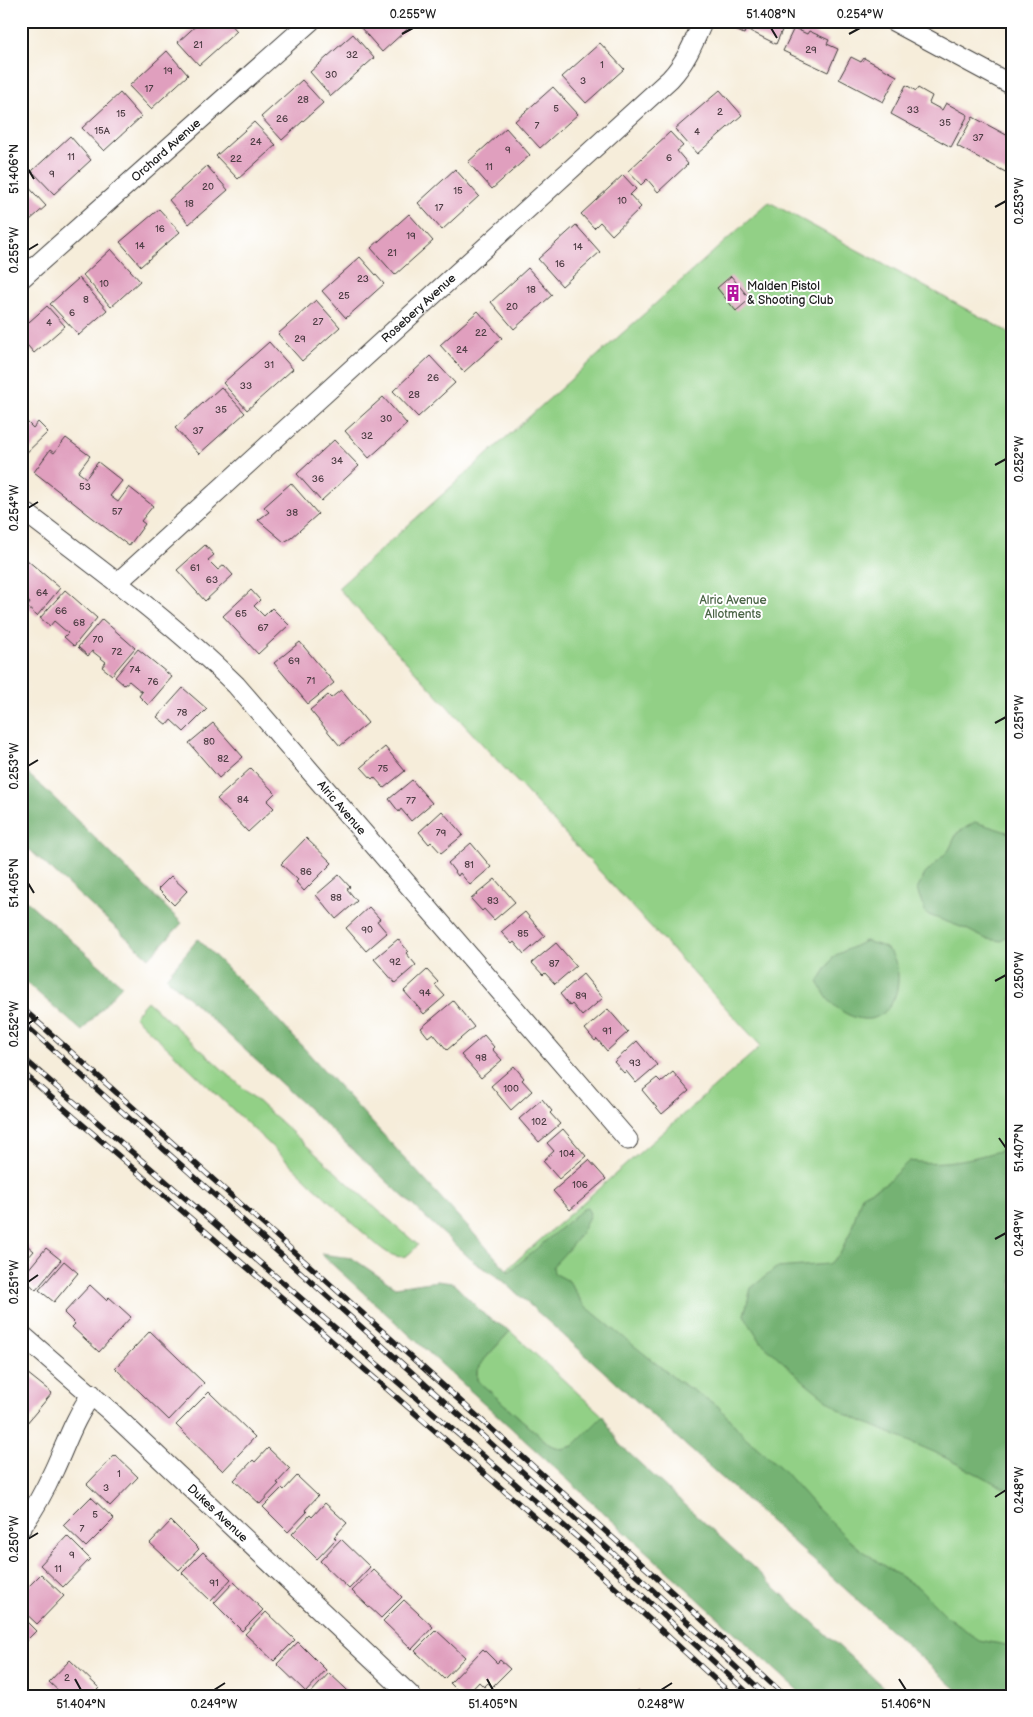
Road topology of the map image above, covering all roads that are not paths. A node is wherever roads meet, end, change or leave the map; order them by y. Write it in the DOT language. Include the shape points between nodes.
graph roads {
  1 [pos="311,21"];
  2 [pos="704,21"];
  3 [pos="893,21"];
  4 [pos="1012,84"];
  5 [pos="21,279"];
  6 [pos="21,509"];
  7 [pos="117,582"];
  8 [pos="628,1140"];
  9 [pos="21,1334"];
  10 [pos="92,1394"];
  11 [pos="21,1528"];
  12 [pos="411,1696"];
  1 -- 5 [label="street, Orchard Avenue"];
  2 -- 7 [label="street, Rosebery Avenue" via="680,69 670,79"];
  3 -- 4 [label="street"];
  6 -- 7 [label="street, Alric Avenue"];
  7 -- 8 [label="street, Alric Avenue" via="236,685"];
  9 -- 10 [label="street, Dukes Avenue"];
  10 -- 11 [label="street" via="79,1414 42,1494"];
  10 -- 12 [label="street, Dukes Avenue"];
}
